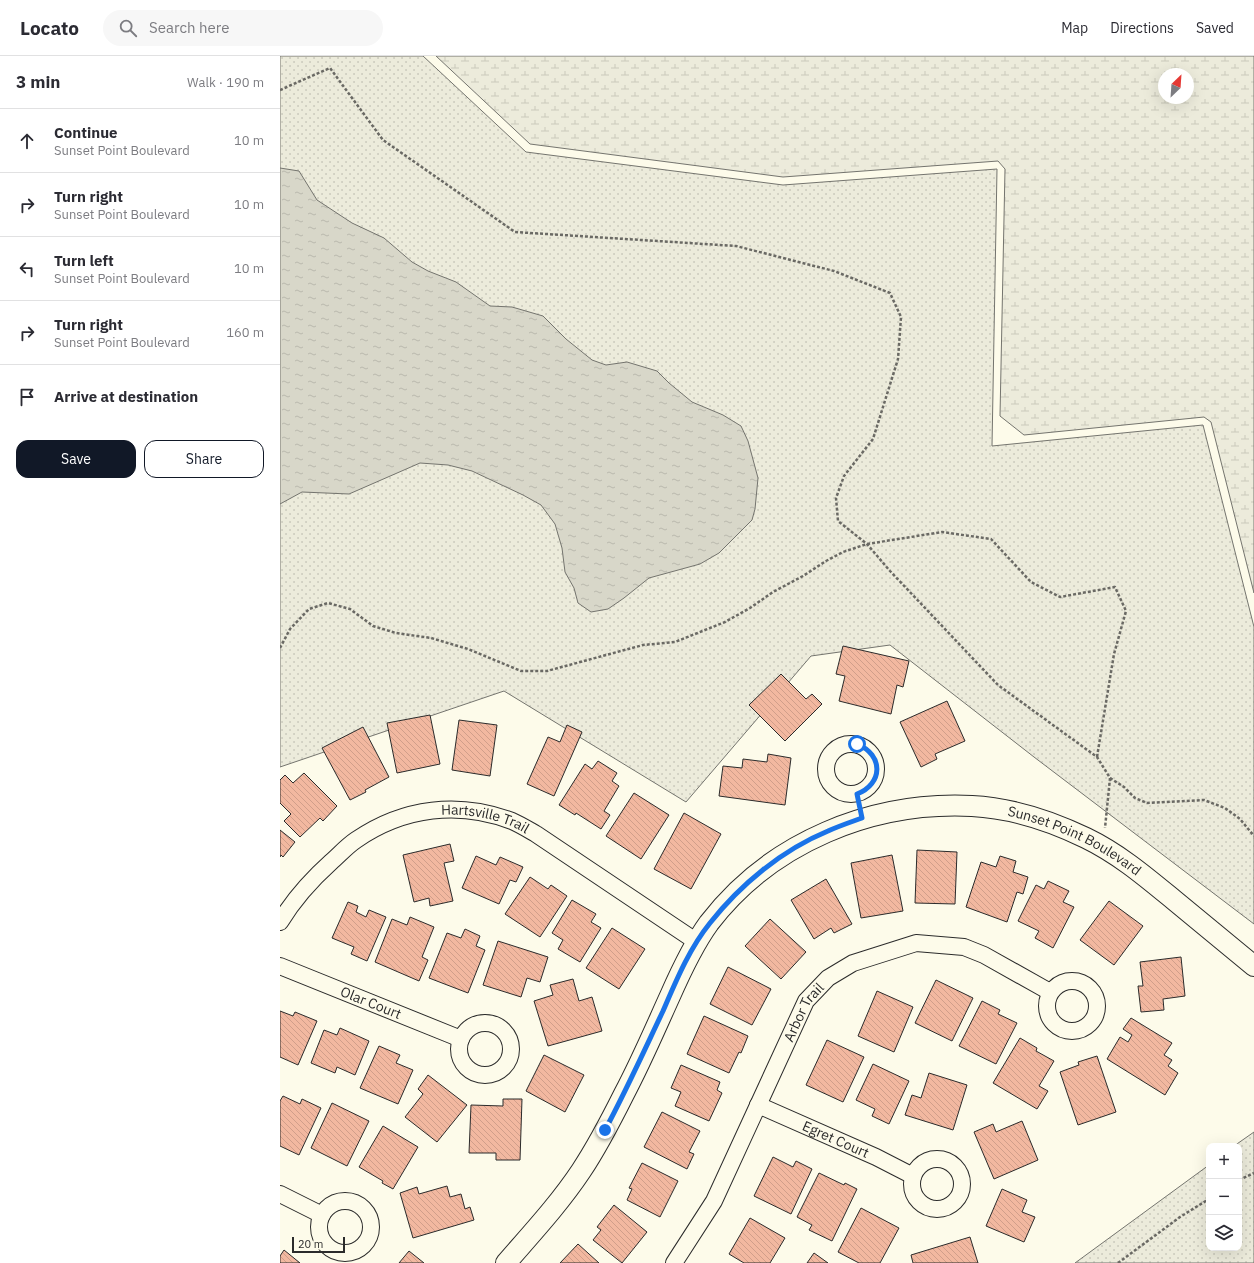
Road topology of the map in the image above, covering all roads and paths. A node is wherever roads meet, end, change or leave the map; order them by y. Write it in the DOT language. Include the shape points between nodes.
graph roads {
  1 [pos="280,90"];
  2 [pos="868,544"];
  3 [pos="280,648"];
  4 [pos="1097,757"];
  5 [pos="1110,778"];
  6 [pos="857,794"];
  7 [pos="862,818"];
  8 [pos="1254,836"];
  9 [pos="1104,848"];
  10 [pos="280,922"];
  11 [pos="697,942"];
  12 [pos="280,966"];
  13 [pos="1254,966"];
  14 [pos="1050,992"];
  15 [pos="461,1039"];
  16 [pos="758,1105"];
  17 [pos="1254,1173"];
  18 [pos="913,1176"];
  19 [pos="1241,1179"];
  20 [pos="280,1194"];
  21 [pos="1206,1201"];
  22 [pos="322,1215"];
  23 [pos="506,1263"];
  24 [pos="674,1263"];
  25 [pos="1118,1263"];
  1 -- 2 [label="path" via="330,68 384,140 515,232 736,246 834,271 890,294 901,317 898,359 873,439 844,476 836,498 838,521"];
  2 -- 3 [label="path" via="843,552 725,622 682,640 637,647 547,671 521,671 461,646 373,626 350,609 328,603 309,609 290,629"];
  2 -- 4 [label="path" via="890,572 998,685"];
  2 -- 4 [label="path" via="942,532 991,539 1031,582 1060,597 1115,587 1126,611 1114,654"];
  4 -- 5 [label="path"];
  5 -- 8 [label="path" via="1135,798 1147,803 1204,800 1225,808 1240,819"];
  5 -- 9 [label="path"];
  6 -- 7 [label="street"];
  7 -- 9 [label="street, Sunset Point Boulevard" via="936,806 974,806 1014,812 1053,823"];
  7 -- 11 [label="street, Sunset Point Boulevard" via="799,845 764,868 733,896"];
  9 -- 13 [label="street, Sunset Point Boulevard" via="1152,882"];
  10 -- 11 [label="street, Hartsville Trail" via="296,897 355,840 403,816 432,810 463,809 491,814 514,822 536,834"];
  11 -- 23 [label="street, Sunset Point Boulevard" via="679,975 625,1093 582,1170 558,1203"];
  12 -- 15 [label="street, Olar Court"];
  14 -- 16 [label="street, Arbor Trail" via="984,955 964,947 916,943 853,963 828,978 806,1001"];
  16 -- 18 [label="street, Egret Court"];
  16 -- 24 [label="street, Arbor Trail" via="714,1201"];
  17 -- 19 [label="path"];
  20 -- 22 [label="street"];
  21 -- 25 [label="path"];
}
